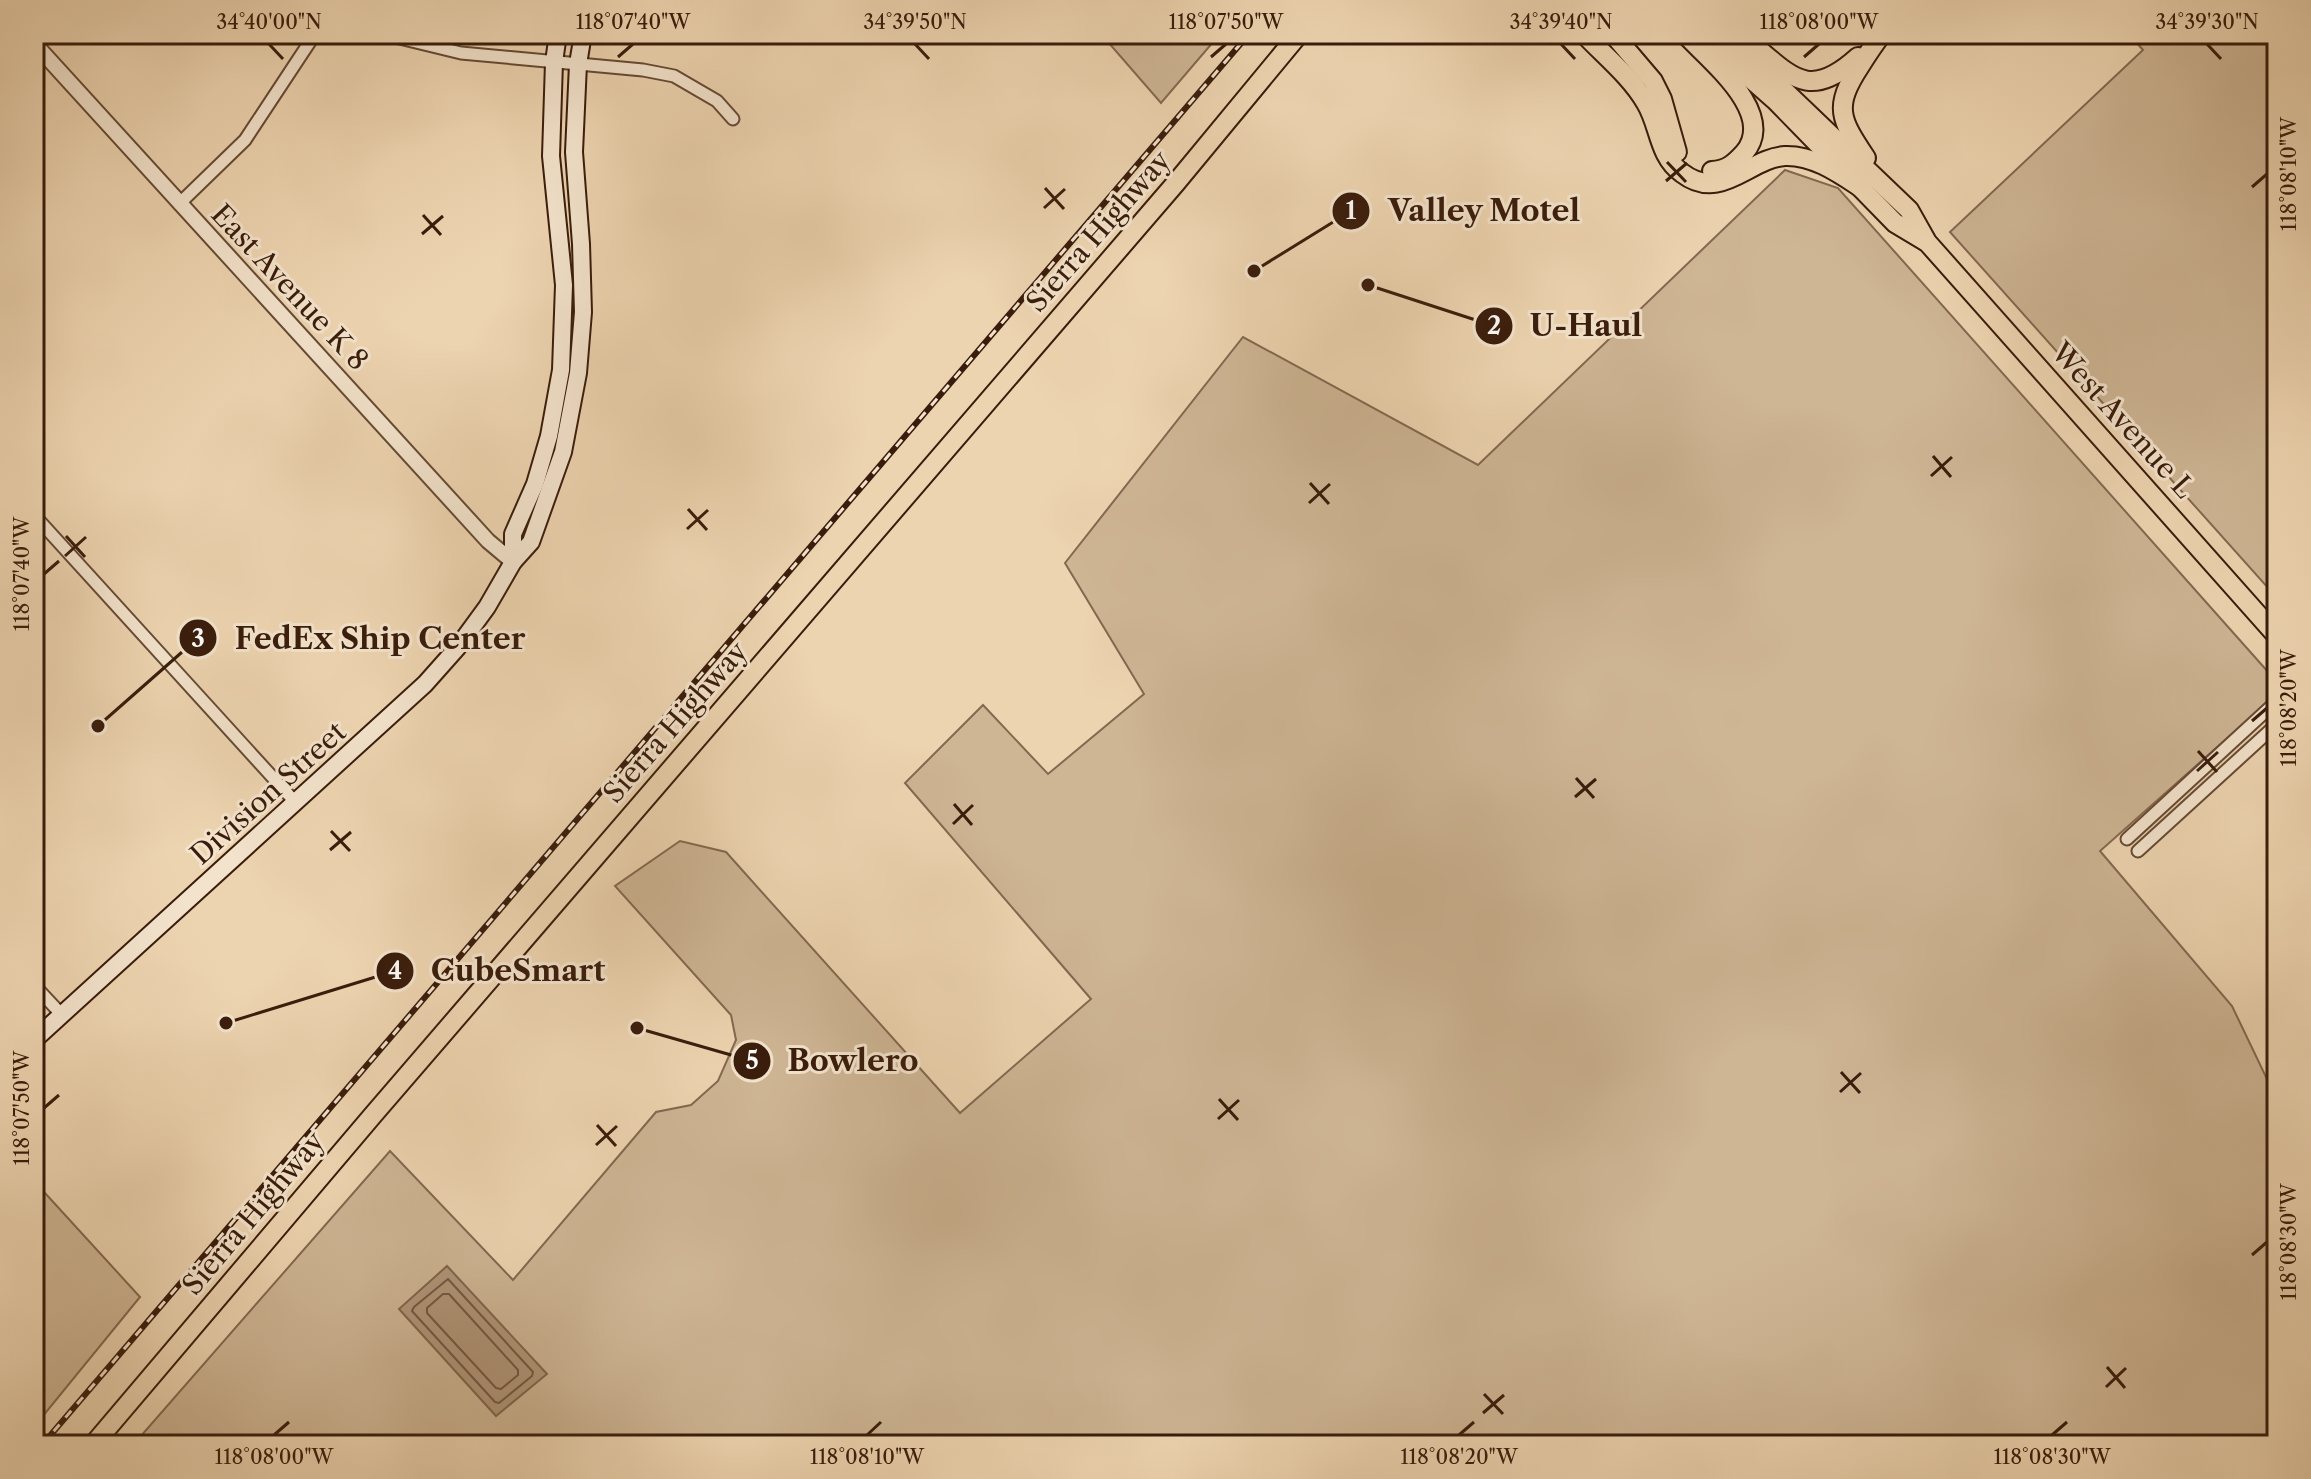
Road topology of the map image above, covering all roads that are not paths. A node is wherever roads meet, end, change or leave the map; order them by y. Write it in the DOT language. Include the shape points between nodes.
graph roads {
  1 [pos="315,34"];
  2 [pos="383,34"];
  3 [pos="558,34"];
  4 [pos="583,34"];
  5 [pos="1299,34"];
  6 [pos="1584,34"];
  7 [pos="1613,34"];
  8 [pos="1685,34"];
  9 [pos="1700,34"];
  10 [pos="1725,34"];
  11 [pos="1740,34"];
  12 [pos="1880,36"];
  13 [pos="34,43"];
  14 [pos="554,62"];
  15 [pos="578,64"];
  16 [pos="733,119"];
  17 [pos="1863,189"];
  18 [pos="1889,189"];
  19 [pos="179,204"];
  20 [pos="1927,242"];
  21 [pos="34,515"];
  22 [pos="513,562"];
  23 [pos="2277,636"];
  24 [pos="2277,701"];
  25 [pos="2277,724"];
  26 [pos="296,803"];
  27 [pos="2127,839"];
  28 [pos="2138,851"];
  29 [pos="34,985"];
  30 [pos="62,1015"];
  31 [pos="34,1040"];
  32 [pos="93,1445"];
  1 -- 19 [label="street" via="245,140"];
  2 -- 14 [label="street" via="461,53"];
  3 -- 14 [label="main road"];
  4 -- 15 [label="main road, Division Street"];
  5 -- 32 [label="main road, Sierra Highway"];
  6 -- 17 [label="main road" via="1641,94 1667,158 1683,174 1703,182 1726,181 1791,156 1832,169"];
  7 -- 8 [label="main road" via="1653,81 1679,155 1693,167 1724,169 1751,144 1752,112"];
  9 -- 17 [label="main road, West Avenue L"];
  10 -- 18 [label="main road, West Avenue L"];
  11 -- 12 [label="main road" via="1796,79 1813,83 1843,70"];
  12 -- 18 [label="main road" via="1844,92 1842,109 1854,139"];
  13 -- 19 [label="street, East Avenue K 8"];
  14 -- 15 [label="street"];
  14 -- 22 [label="main road" via="551,156 564,285 561,370 535,484 513,534"];
  15 -- 16 [label="street" via="674,76 717,101"];
  15 -- 22 [label="main road, Division Street" via="574,152 583,312 578,373 556,476 531,542"];
  17 -- 20 [label="main road, West Avenue L" via="1895,223"];
  18 -- 20 [label="main road, West Avenue L" via="1909,210"];
  19 -- 22 [label="street, East Avenue K 8"];
  20 -- 23 [label="main road, West Avenue L"];
  21 -- 26 [label="street"];
  22 -- 26 [label="main road, Division Street" via="487,607 436,672"];
  24 -- 27 [label="street"];
  25 -- 28 [label="street"];
  26 -- 30 [label="main road, Division Street"];
  29 -- 30 [label="street"];
  30 -- 31 [label="main road, Division Street"];
}
